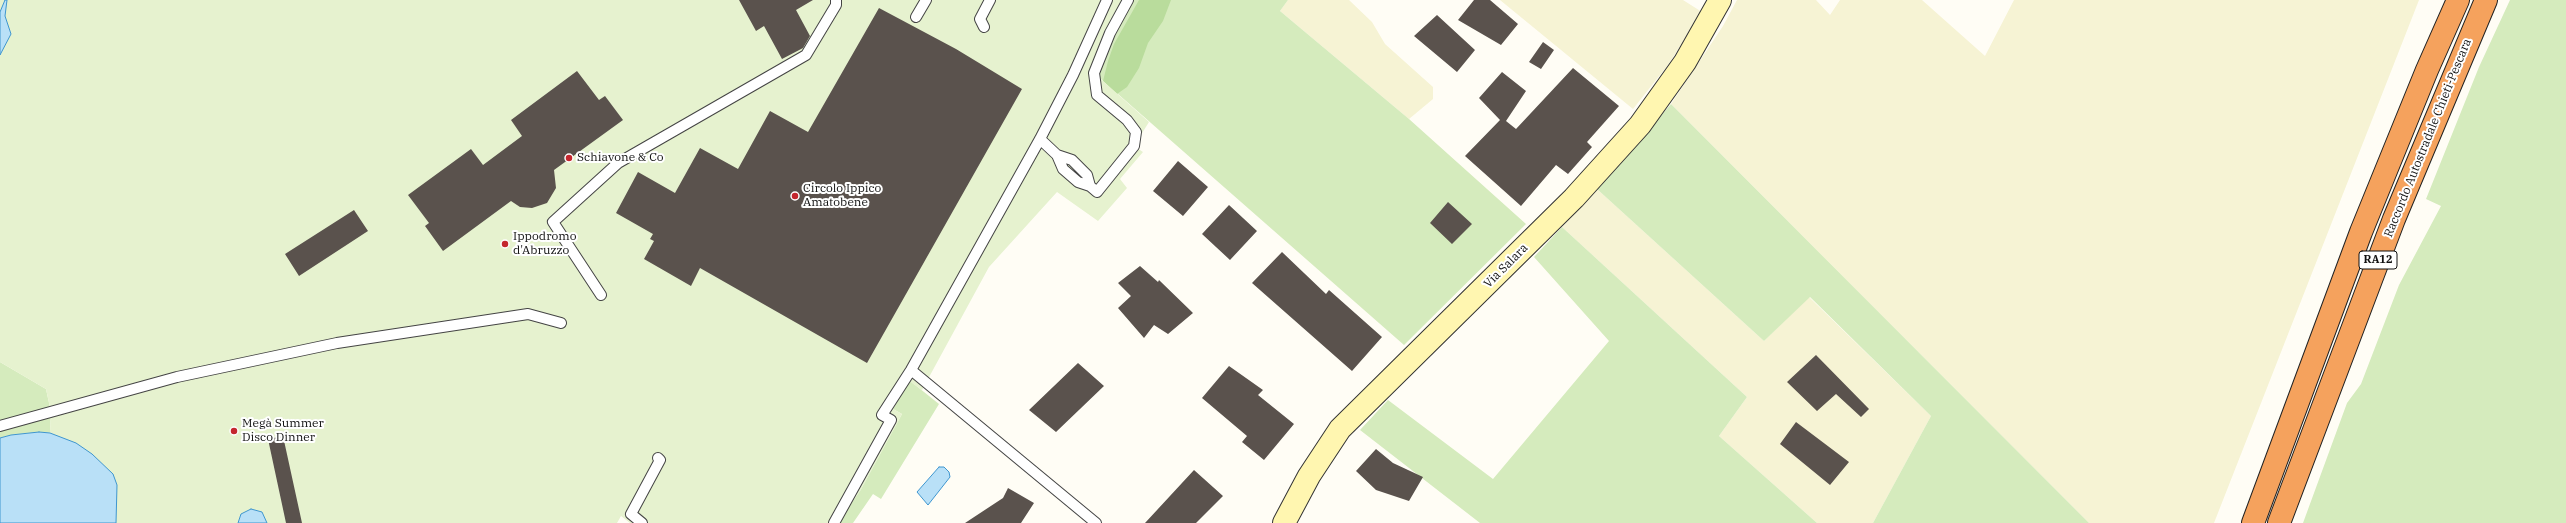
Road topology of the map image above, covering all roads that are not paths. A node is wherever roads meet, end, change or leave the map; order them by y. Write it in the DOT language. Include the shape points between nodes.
graph roads {
  1 [pos="836,0"];
  2 [pos="926,0"];
  3 [pos="990,0"];
  4 [pos="1107,0"];
  5 [pos="1128,0"];
  6 [pos="1720,0"];
  7 [pos="2458,0"];
  8 [pos="2486,0"];
  9 [pos="916,17"];
  10 [pos="984,26"];
  11 [pos="1040,139"];
  12 [pos="601,295"];
  13 [pos="561,323"];
  14 [pos="910,370"];
  15 [pos="0,426"];
  16 [pos="658,458"];
  17 [pos="642,523"];
  18 [pos="834,523"];
  19 [pos="1096,523"];
  20 [pos="1284,523"];
  21 [pos="2252,523"];
  22 [pos="2279,523"];
  1 -- 12 [label="lane" via="836,5 806,55 618,163 553,222"];
  2 -- 9 [label="lane"];
  3 -- 10 [label="lane" via="980,19"];
  4 -- 11 [label="lane"];
  5 -- 11 [label="lane" via="1110,33 1094,73 1097,95 1127,120 1136,132 1134,146 1097,192 1090,186 1078,182 1063,168 1057,155"];
  6 -- 20 [label="street, Via Salara" via="1685,62 1640,125 1574,198 1340,429 1309,476"];
  7 -- 21 [label="highway, Raccordo Autostradale Chieti-Pescara / RA12" via="2361,232"];
  8 -- 22 [label="highway, Raccordo Autostradale Chieti-Pescara / RA12" via="2394,219"];
  11 -- 14 [label="lane"];
  13 -- 15 [label="lane" via="528,314 337,343 177,377"];
  14 -- 18 [label="lane" via="882,415 891,420"];
  14 -- 19 [label="lane"];
  16 -- 17 [label="lane" via="660,460 631,514"];
}
